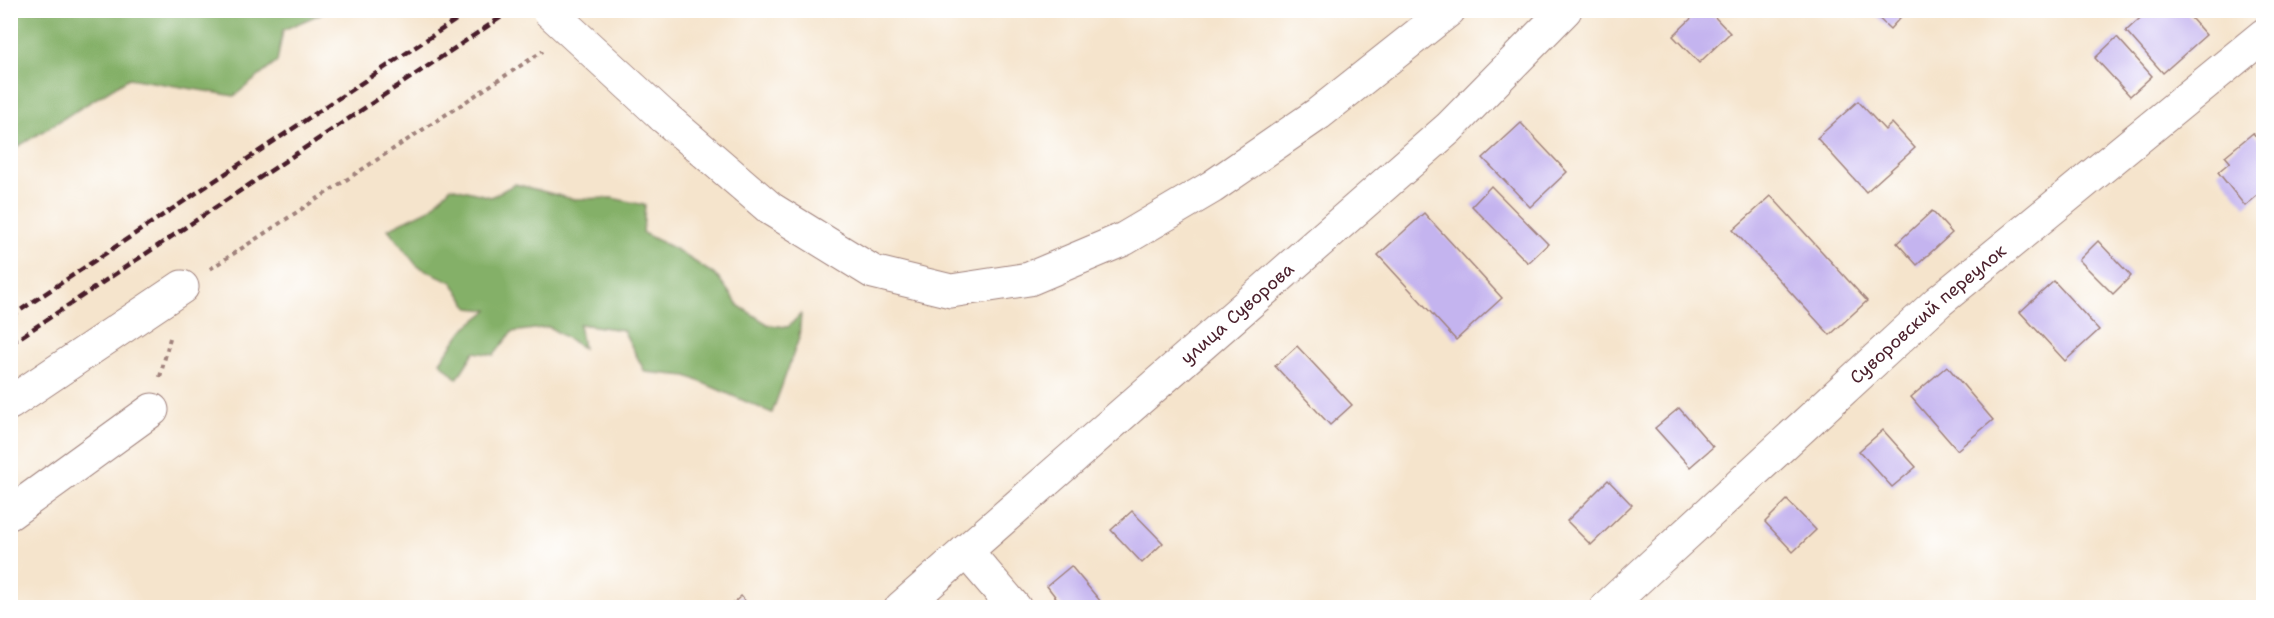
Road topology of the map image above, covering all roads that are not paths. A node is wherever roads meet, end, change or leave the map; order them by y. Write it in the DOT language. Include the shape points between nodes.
graph roads {
  1 [pos="548,10"];
  2 [pos="1449,10"];
  3 [pos="1565,10"];
  4 [pos="2264,35"];
  5 [pos="182,287"];
  6 [pos="10,403"];
  7 [pos="152,410"];
  8 [pos="10,513"];
  9 [pos="966,551"];
  10 [pos="901,608"];
  11 [pos="1015,608"];
  12 [pos="1606,608"];
  1 -- 2 [label="street, bridge" via="771,209 873,272 951,291 1029,279 1124,239 1212,187 1318,114"];
  3 -- 9 [label="street, улица Суворова" via="1449,128"];
  4 -- 12 [label="street, Суворовский переулок" via="1938,302"];
  5 -- 6 [label="street"];
  7 -- 8 [label="street"];
  9 -- 10 [label="street, улица Суворова"];
  9 -- 11 [label="street"];
}
